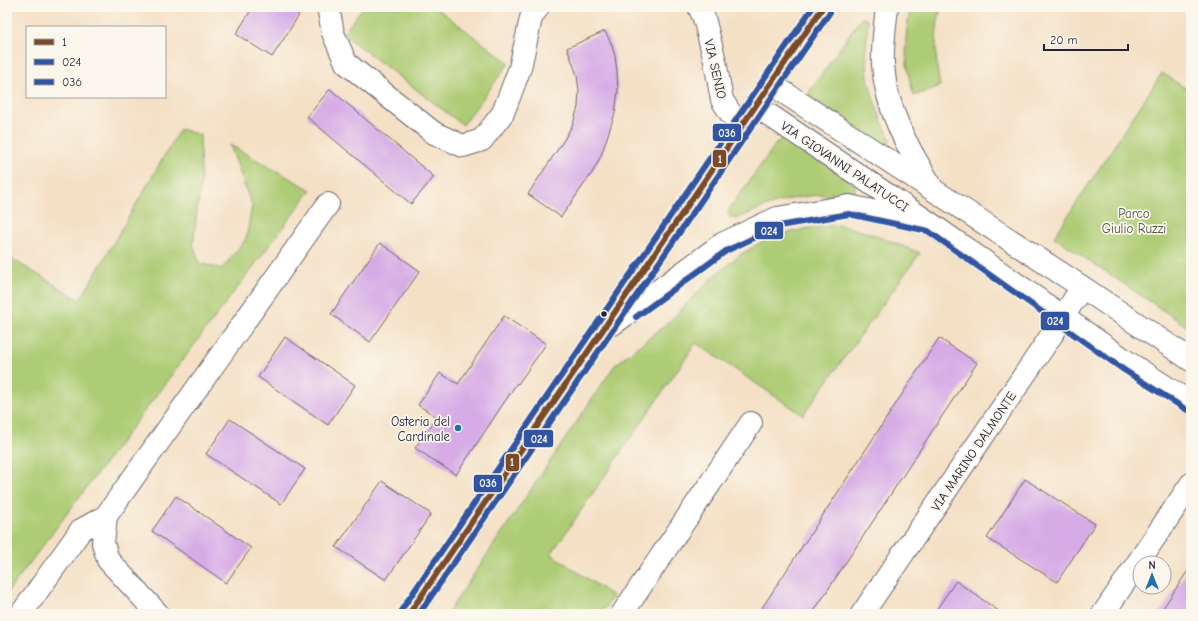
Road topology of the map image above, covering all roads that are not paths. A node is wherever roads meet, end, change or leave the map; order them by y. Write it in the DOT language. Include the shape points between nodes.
graph roads {
  1 [pos="328,7"];
  2 [pos="538,7"];
  3 [pos="699,7"];
  4 [pos="824,7"];
  5 [pos="887,7"];
  6 [pos="771,84"];
  7 [pos="756,106"];
  8 [pos="743,125"];
  9 [pos="933,189"];
  10 [pos="328,204"];
  11 [pos="931,224"];
  12 [pos="1082,287"];
  13 [pos="1064,317"];
  14 [pos="599,335"];
  15 [pos="1191,360"];
  16 [pos="1191,403"];
  17 [pos="751,423"];
  18 [pos="1191,484"];
  19 [pos="106,516"];
  20 [pos="21,614"];
  21 [pos="158,614"];
  22 [pos="409,614"];
  23 [pos="622,614"];
  24 [pos="862,614"];
  25 [pos="1103,614"];
  1 -- 2 [label="street" via="334,33 346,63 434,132 463,146 482,140 504,113 520,68 531,18"];
  3 -- 8 [label="street, VIA SENIO" via="716,61 722,100 731,114"];
  4 -- 6 [label="street"];
  5 -- 9 [label="street" via="883,66 890,106 902,136"];
  6 -- 7 [label="street"];
  6 -- 9 [label="street"];
  7 -- 8 [label="street"];
  7 -- 11 [label="street, VIA GIOVANNI PALATUCCI"];
  8 -- 14 [label="street"];
  9 -- 12 [label="street"];
  10 -- 19 [label="street"];
  11 -- 13 [label="street, VIA GIOVANNI PALATUCCI"];
  11 -- 14 [label="street" via="849,206 776,218 722,244"];
  12 -- 13 [label="street, VIA MARINO DALMONTE"];
  12 -- 15 [label="street"];
  13 -- 16 [label="street, VIA GIOVANNI PALATUCCI"];
  13 -- 24 [label="street, VIA MARINO DALMONTE"];
  14 -- 22 [label="street"];
  17 -- 23 [label="street"];
  18 -- 25 [label="street"];
  19 -- 20 [label="street" via="81,530"];
  19 -- 21 [label="street" via="103,543 108,560"];
}
